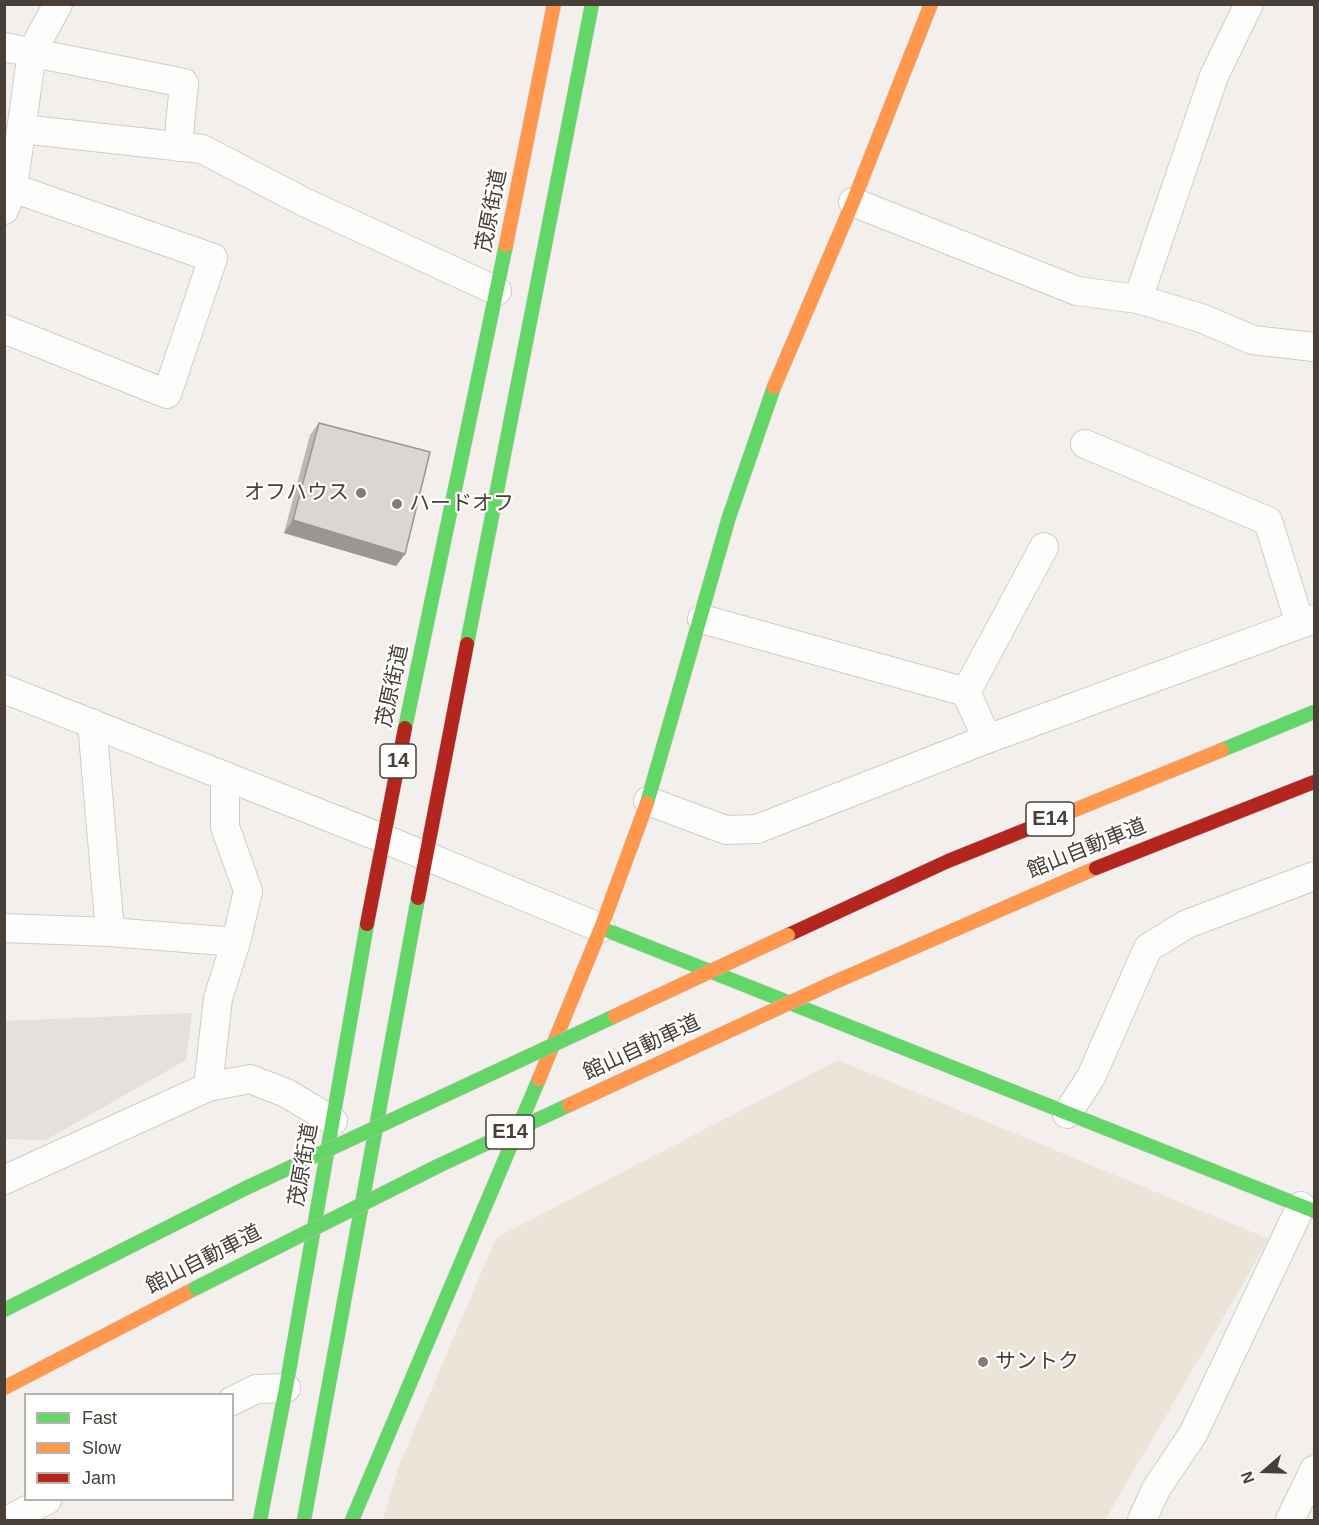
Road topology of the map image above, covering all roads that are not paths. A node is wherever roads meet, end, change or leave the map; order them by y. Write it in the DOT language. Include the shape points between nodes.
graph roads {
  1 [pos="58,4"];
  2 [pos="554,4"];
  3 [pos="592,4"];
  4 [pos="931,4"];
  5 [pos="1249,4"];
  6 [pos="4,47"];
  7 [pos="32,52"];
  8 [pos="22,129"];
  9 [pos="178,147"];
  10 [pos="9,199"];
  11 [pos="853,202"];
  12 [pos="497,291"];
  13 [pos="1138,299"];
  14 [pos="4,329"];
  15 [pos="1314,347"];
  16 [pos="1085,444"];
  17 [pos="1044,547"];
  18 [pos="702,619"];
  19 [pos="1307,622"];
  20 [pos="4,689"];
  21 [pos="966,692"];
  22 [pos="1314,712"];
  23 [pos="92,723"];
  24 [pos="987,739"];
  25 [pos="225,776"];
  26 [pos="1314,782"];
  27 [pos="648,801"];
  28 [pos="382,838"];
  29 [pos="426,857"];
  30 [pos="1314,876"];
  31 [pos="4,928"];
  32 [pos="601,928"];
  33 [pos="110,932"];
  34 [pos="236,942"];
  35 [pos="208,1087"];
  36 [pos="1067,1114"];
  37 [pos="333,1121"];
  38 [pos="4,1180"];
  39 [pos="1308,1208"];
  40 [pos="4,1310"];
  41 [pos="4,1388"];
  42 [pos="286,1388"];
  43 [pos="234,1400"];
  44 [pos="1314,1470"];
  45 [pos="45,1501"];
  46 [pos="8,1521"];
  47 [pos="260,1521"];
  48 [pos="304,1521"];
  49 [pos="352,1521"];
  50 [pos="1142,1521"];
  51 [pos="1290,1521"];
  1 -- 7 [label="street"];
  2 -- 12 [label="main road, 茂原街道 / 14"];
  3 -- 29 [label="main road, 14"];
  4 -- 11 [label="main road"];
  5 -- 13 [label="street" via="1214,76"];
  6 -- 7 [label="street"];
  7 -- 8 [label="street"];
  7 -- 9 [label="street" via="184,83"];
  8 -- 9 [label="street"];
  8 -- 10 [label="street"];
  9 -- 12 [label="street" via="202,149 304,202"];
  10 -- 14 [label="street" via="213,258 167,394"];
  11 -- 13 [label="street" via="1077,291"];
  11 -- 18 [label="main road" via="775,384 729,517"];
  12 -- 28 [label="main road, 茂原街道 / 14"];
  13 -- 15 [label="street" via="1201,318 1253,340"];
  16 -- 19 [label="street" via="1268,521"];
  17 -- 21 [label="street"];
  18 -- 21 [label="street"];
  18 -- 27 [label="main road"];
  19 -- 24 [label="street"];
  20 -- 23 [label="street"];
  21 -- 24 [label="street"];
  22 -- 40 [label="main road, 館山自動車道 / E14, bridge" via="948,861 246,1188"];
  23 -- 25 [label="street"];
  23 -- 33 [label="street"];
  24 -- 27 [label="street" via="757,829 726,830"];
  25 -- 28 [label="street"];
  25 -- 34 [label="street" via="225,827 248,891"];
  26 -- 41 [label="main road, 館山自動車道 / E14, bridge" via="1054,884 828,985 438,1166"];
  27 -- 32 [label="main road"];
  28 -- 29 [label="street"];
  28 -- 37 [label="main road, 茂原街道 / 14"];
  29 -- 32 [label="street"];
  29 -- 48 [label="main road, 14"];
  30 -- 36 [label="street" via="1187,924 1148,948 1091,1077"];
  31 -- 33 [label="street"];
  32 -- 36 [label="main road"];
  32 -- 49 [label="main road"];
  33 -- 34 [label="street"];
  34 -- 35 [label="street" via="218,998"];
  35 -- 37 [label="street" via="250,1079 286,1093"];
  35 -- 38 [label="street"];
  36 -- 39 [label="main road"];
  37 -- 42 [label="main road, 茂原街道 / 14"];
  39 -- 50 [label="street" via="1193,1434 1156,1489"];
  42 -- 43 [label="street" via="256,1389"];
  42 -- 47 [label="main road, 茂原街道 / 14"];
  44 -- 51 [label="street"];
  45 -- 46 [label="street"];
}
